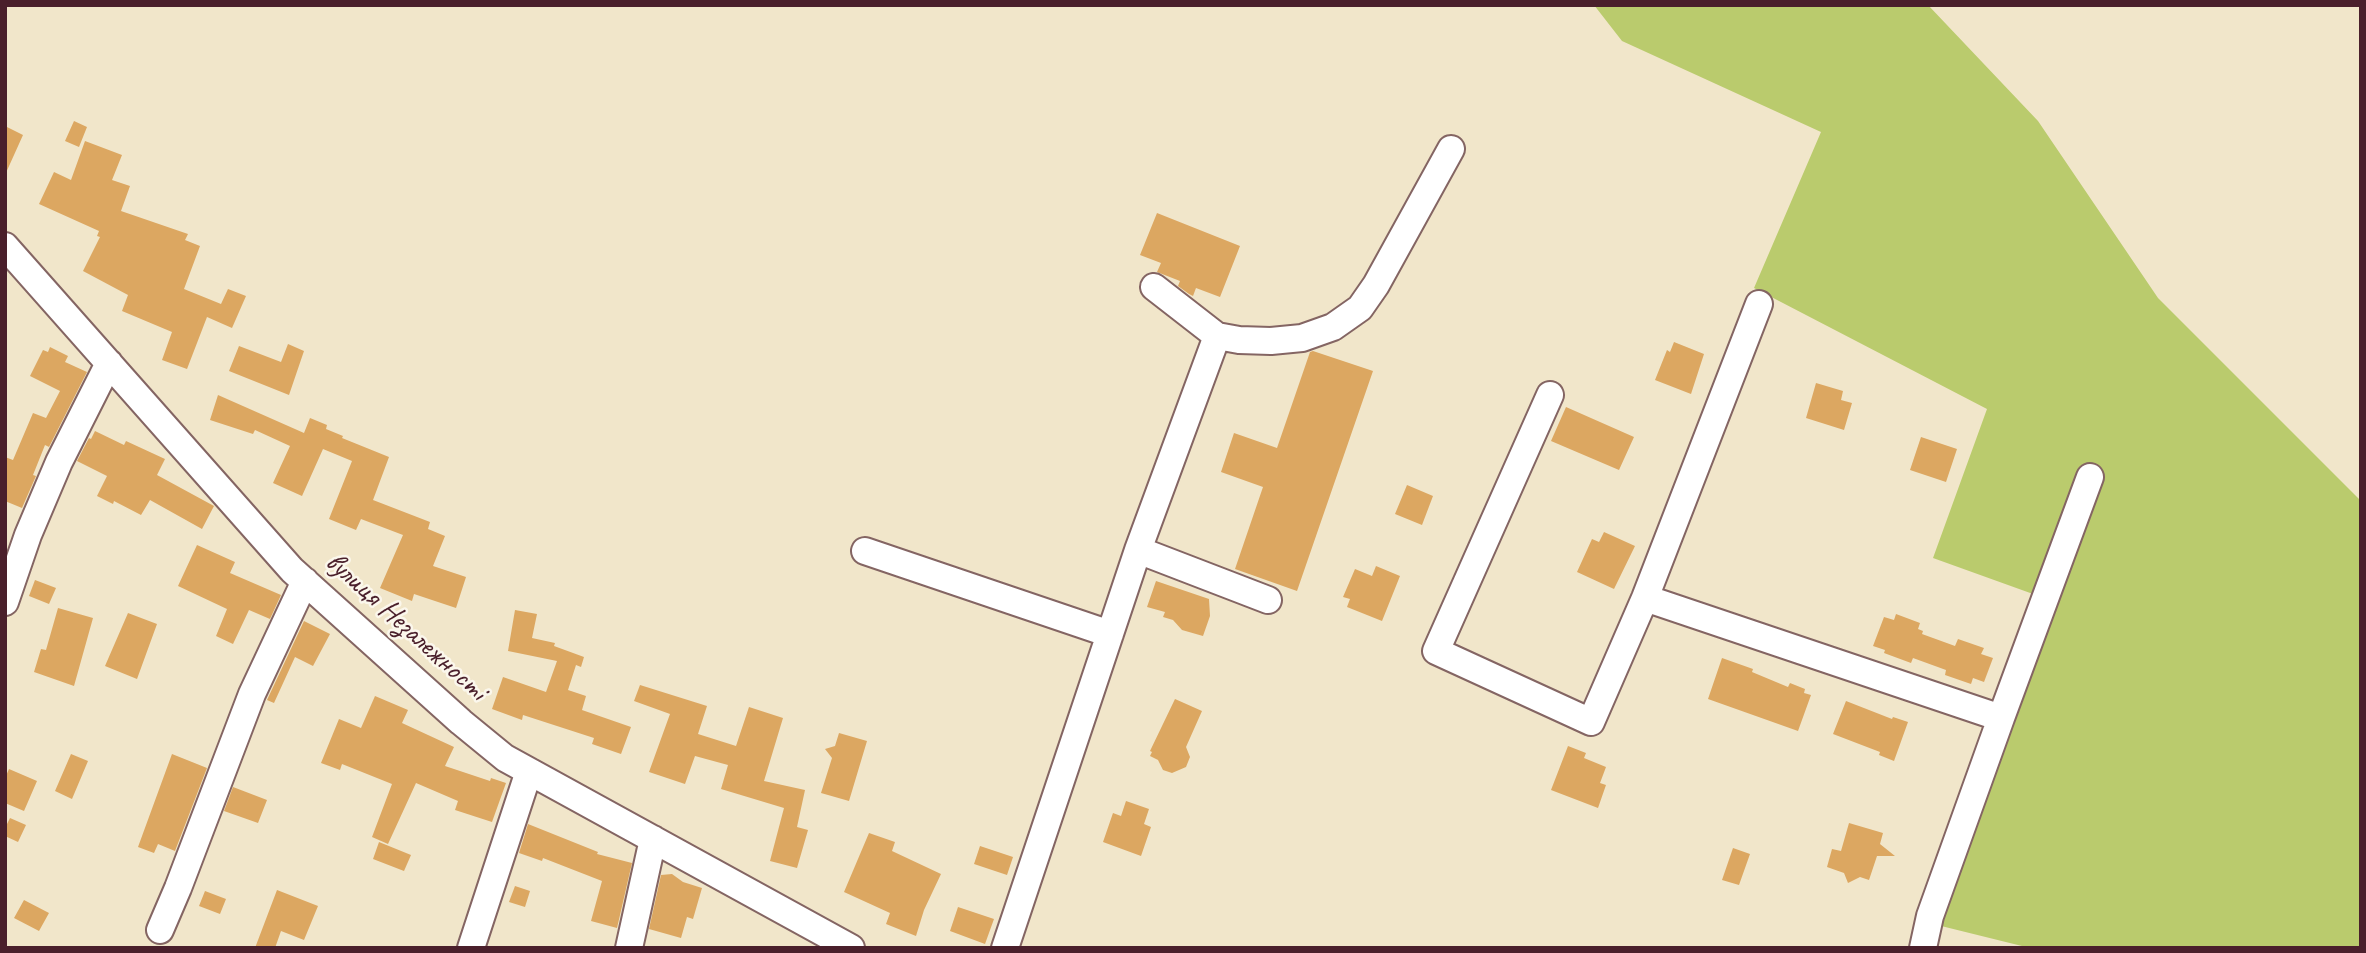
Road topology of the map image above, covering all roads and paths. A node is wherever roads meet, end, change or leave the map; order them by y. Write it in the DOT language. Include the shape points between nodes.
graph roads {
  1 [pos="1451,149"];
  2 [pos="5,246"];
  3 [pos="1154,287"];
  4 [pos="1759,304"];
  5 [pos="1217,336"];
  6 [pos="108,363"];
  7 [pos="1550,395"];
  8 [pos="2090,477"];
  9 [pos="1138,550"];
  10 [pos="865,551"];
  11 [pos="305,581"];
  12 [pos="1645,598"];
  13 [pos="1268,600"];
  14 [pos="5,603"];
  15 [pos="1110,634"];
  16 [pos="2001,718"];
  17 [pos="528,771"];
  18 [pos="653,839"];
  19 [pos="160,930"];
  20 [pos="471,948"];
  21 [pos="629,948"];
  22 [pos="851,948"];
  23 [pos="1005,948"];
  24 [pos="1923,948"];
  1 -- 5 [label="street" via="1360,308 1334,327 1302,338"];
  2 -- 6 [label="street, вулиця Незалежності"];
  3 -- 5 [label="street"];
  4 -- 12 [label="street"];
  5 -- 9 [label="street"];
  6 -- 11 [label="street, вулиця Незалежності"];
  6 -- 14 [label="street" via="59,462"];
  7 -- 12 [label="street" via="1436,651 1591,722"];
  8 -- 16 [label="street"];
  9 -- 13 [label="street"];
  9 -- 15 [label="street"];
  10 -- 15 [label="street"];
  11 -- 17 [label="street, вулиця Незалежності" via="461,722"];
  11 -- 19 [label="street" via="252,694"];
  12 -- 16 [label="street"];
  15 -- 23 [label="street"];
  16 -- 24 [label="street" via="1930,915"];
  17 -- 18 [label="street, вулиця Незалежності"];
  17 -- 20 [label="street"];
  18 -- 21 [label="street"];
  18 -- 22 [label="street, вулиця Незалежності"];
}
